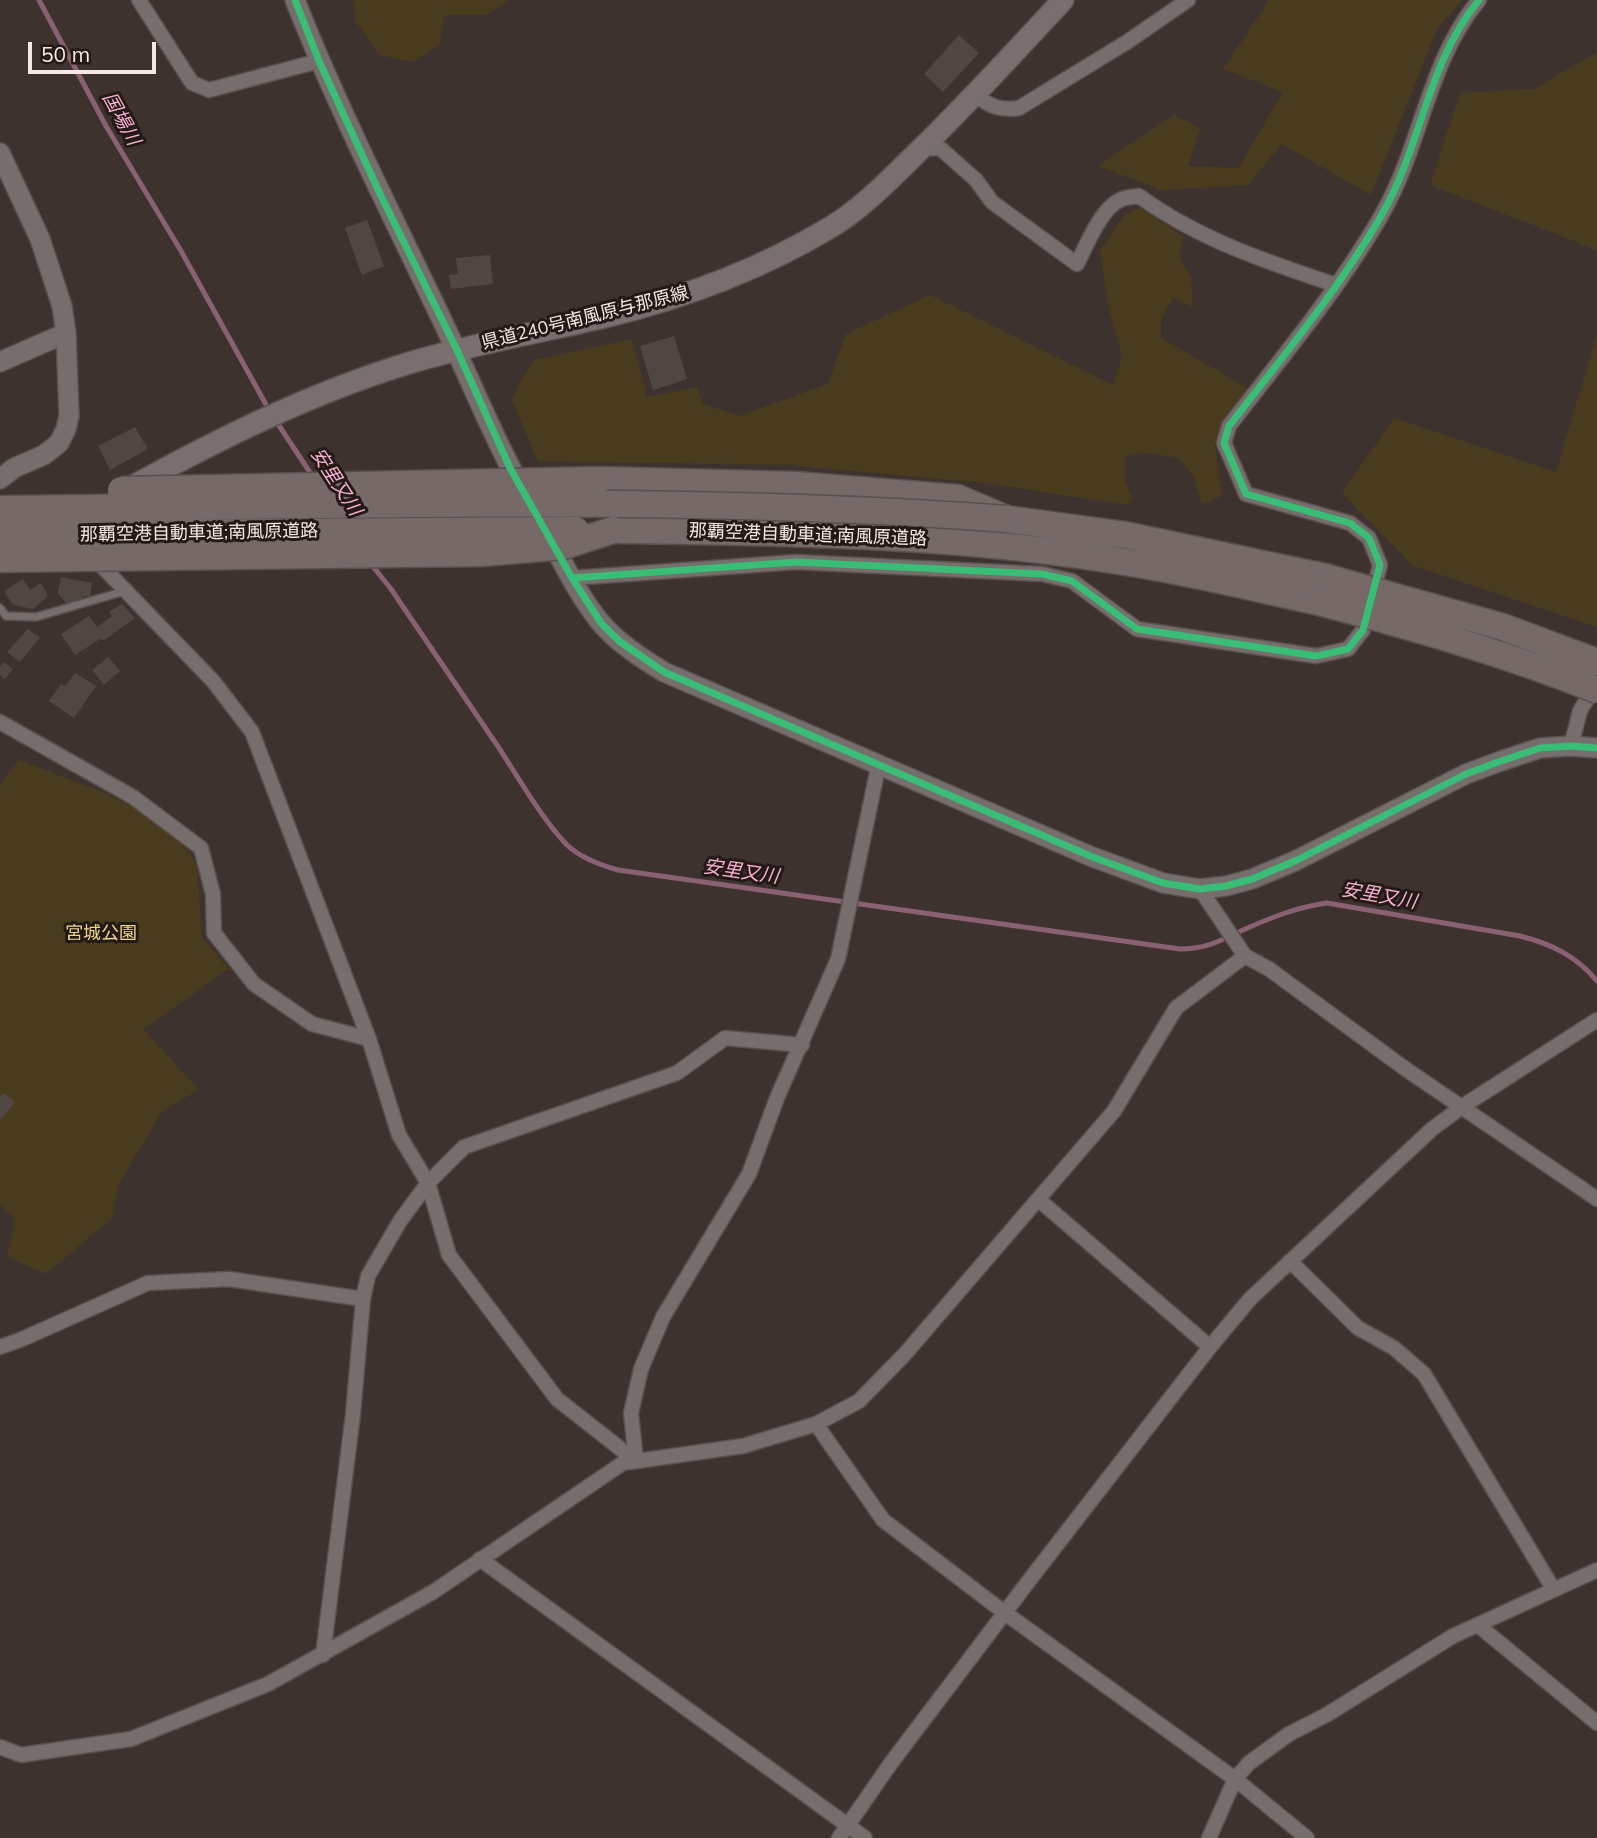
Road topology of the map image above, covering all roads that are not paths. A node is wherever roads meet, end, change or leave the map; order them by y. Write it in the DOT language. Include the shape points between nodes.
graph roads {
  1 [pos="139,0"];
  2 [pos="295,0"];
  3 [pos="1063,0"];
  4 [pos="1188,0"];
  5 [pos="1479,0"];
  6 [pos="319,61"];
  7 [pos="975,95"];
  8 [pos="921,149"];
  9 [pos="0,153"];
  10 [pos="1336,285"];
  11 [pos="66,333"];
  12 [pos="457,350"];
  13 [pos="0,362"];
  14 [pos="0,481"];
  15 [pos="0,492"];
  16 [pos="0,509"];
  17 [pos="1007,519"];
  18 [pos="50,523"];
  19 [pos="613,530"];
  20 [pos="0,534"];
  21 [pos="0,545"];
  22 [pos="0,559"];
  23 [pos="572,578"];
  24 [pos="1322,589"];
  25 [pos="126,590"];
  26 [pos="0,608"];
  27 [pos="1597,662"];
  28 [pos="1597,682"];
  29 [pos="1597,690"];
  30 [pos="0,722"];
  31 [pos="1571,746"];
  32 [pos="1597,748"];
  33 [pos="879,763"];
  34 [pos="1200,890"];
  35 [pos="1245,956"];
  36 [pos="1597,1020"];
  37 [pos="369,1039"];
  38 [pos="802,1045"];
  39 [pos="1462,1106"];
  40 [pos="428,1184"];
  41 [pos="1597,1199"];
  42 [pos="1039,1200"];
  43 [pos="1290,1261"];
  44 [pos="363,1299"];
  45 [pos="0,1347"];
  46 [pos="1210,1347"];
  47 [pos="816,1424"];
  48 [pos="636,1461"];
  49 [pos="480,1559"];
  50 [pos="1597,1570"];
  51 [pos="1555,1590"];
  52 [pos="1004,1613"];
  53 [pos="1479,1626"];
  54 [pos="323,1655"];
  55 [pos="1597,1723"];
  56 [pos="0,1747"];
  57 [pos="1235,1779"];
  58 [pos="844,1832"];
  59 [pos="864,1838"];
  60 [pos="1209,1838"];
  61 [pos="1307,1838"];
  1 -- 6 [label="street" via="192,83 209,90"];
  2 -- 6 [label="street"];
  3 -- 7 [label="main road, 県道240号南風原与那原線"];
  4 -- 7 [label="street" via="1019,108 988,105"];
  5 -- 10 [label="street" via="1440,65 1409,158 1385,208"];
  6 -- 12 [label="street"];
  7 -- 8 [label="main road, 県道240号南風原与那原線"];
  8 -- 10 [label="street" via="940,148 976,180 992,202 1077,264 1114,203 1139,196 1208,238"];
  8 -- 12 [label="main road, 県道240号南風原与那原線" via="834,225 759,265 669,299"];
  9 -- 11 [label="street" via="40,239"];
  10 -- 23 [label="street" via="1229,426 1224,443 1246,494 1350,523 1369,538 1380,565 1363,630 1348,649 1316,656 1137,629 1072,581 1041,574 796,562"];
  11 -- 13 [label="street"];
  11 -- 14 [label="street" via="66,429 58,443"];
  12 -- 18 [label="main road, 県道240号南風原与那原線" via="319,395 177,461 99,505"];
  12 -- 23 [label="street" via="510,468"];
  14 -- 18 [label="street"];
  15 -- 17 [label="highway, bridge" via="668,480 958,498"];
  16 -- 17 [label="highway, 那覇空港自動車道;南風原道路, bridge" via="783,506"];
  17 -- 24 [label="highway, 那覇空港自動車道;南風原道路" via="1125,535"];
  18 -- 21 [label="main road, 県道240号南風原与那原線"];
  18 -- 25 [label="street" via="86,550"];
  19 -- 20 [label="highway, 那覇空港自動車道;南風原道路, bridge"];
  19 -- 22 [label="highway, bridge" via="564,546 483,553"];
  19 -- 24 [label="highway, 那覇空港自動車道;南風原道路" via="936,540"];
  23 -- 33 [label="street" via="601,623 664,672"];
  24 -- 27 [label="highway, 那覇空港自動車道;南風原道路, bridge" via="1503,627"];
  24 -- 29 [label="highway, 那覇空港自動車道;南風原道路, bridge" via="1402,624"];
  25 -- 26 [label="lane" via="36,617 6,615"];
  25 -- 37 [label="street" via="214,681 252,732"];
  28 -- 31 [label="street" via="1580,711"];
  30 -- 37 [label="street" via="133,796 201,848 213,894 214,933 254,984 312,1024"];
  31 -- 32 [label="street"];
  31 -- 34 [label="street" via="1540,748 1466,774 1295,861 1252,879"];
  33 -- 34 [label="street" via="1090,856 1163,883"];
  33 -- 38 [label="street" via="838,959"];
  34 -- 35 [label="street"];
  35 -- 39 [label="street"];
  35 -- 42 [label="street" via="1176,1008 1114,1111"];
  36 -- 39 [label="street"];
  37 -- 40 [label="street" via="399,1135"];
  38 -- 40 [label="street" via="725,1038 677,1073 464,1147"];
  38 -- 48 [label="street" via="749,1174 663,1317 641,1369 631,1413"];
  39 -- 41 [label="street"];
  39 -- 43 [label="street"];
  40 -- 44 [label="street" via="368,1276"];
  40 -- 48 [label="street" via="449,1255 457,1266 558,1399"];
  42 -- 46 [label="street"];
  42 -- 47 [label="street" via="859,1401"];
  43 -- 46 [label="street"];
  43 -- 51 [label="street" via="1358,1328 1394,1348 1424,1374"];
  44 -- 45 [label="street" via="229,1279 148,1283"];
  44 -- 54 [label="street"];
  46 -- 52 [label="street"];
  47 -- 48 [label="street" via="743,1446"];
  47 -- 52 [label="street" via="883,1520"];
  48 -- 49 [label="street" via="623,1463"];
  49 -- 54 [label="street" via="433,1592"];
  49 -- 58 [label="street"];
  50 -- 51 [label="street"];
  51 -- 53 [label="street"];
  52 -- 57 [label="street"];
  52 -- 58 [label="street"];
  53 -- 55 [label="street"];
  53 -- 57 [label="street" via="1453,1636 1289,1734"];
  54 -- 56 [label="street" via="268,1685 131,1739 21,1755"];
  57 -- 60 [label="street"];
  57 -- 61 [label="street"];
  58 -- 59 [label="street"];
}
